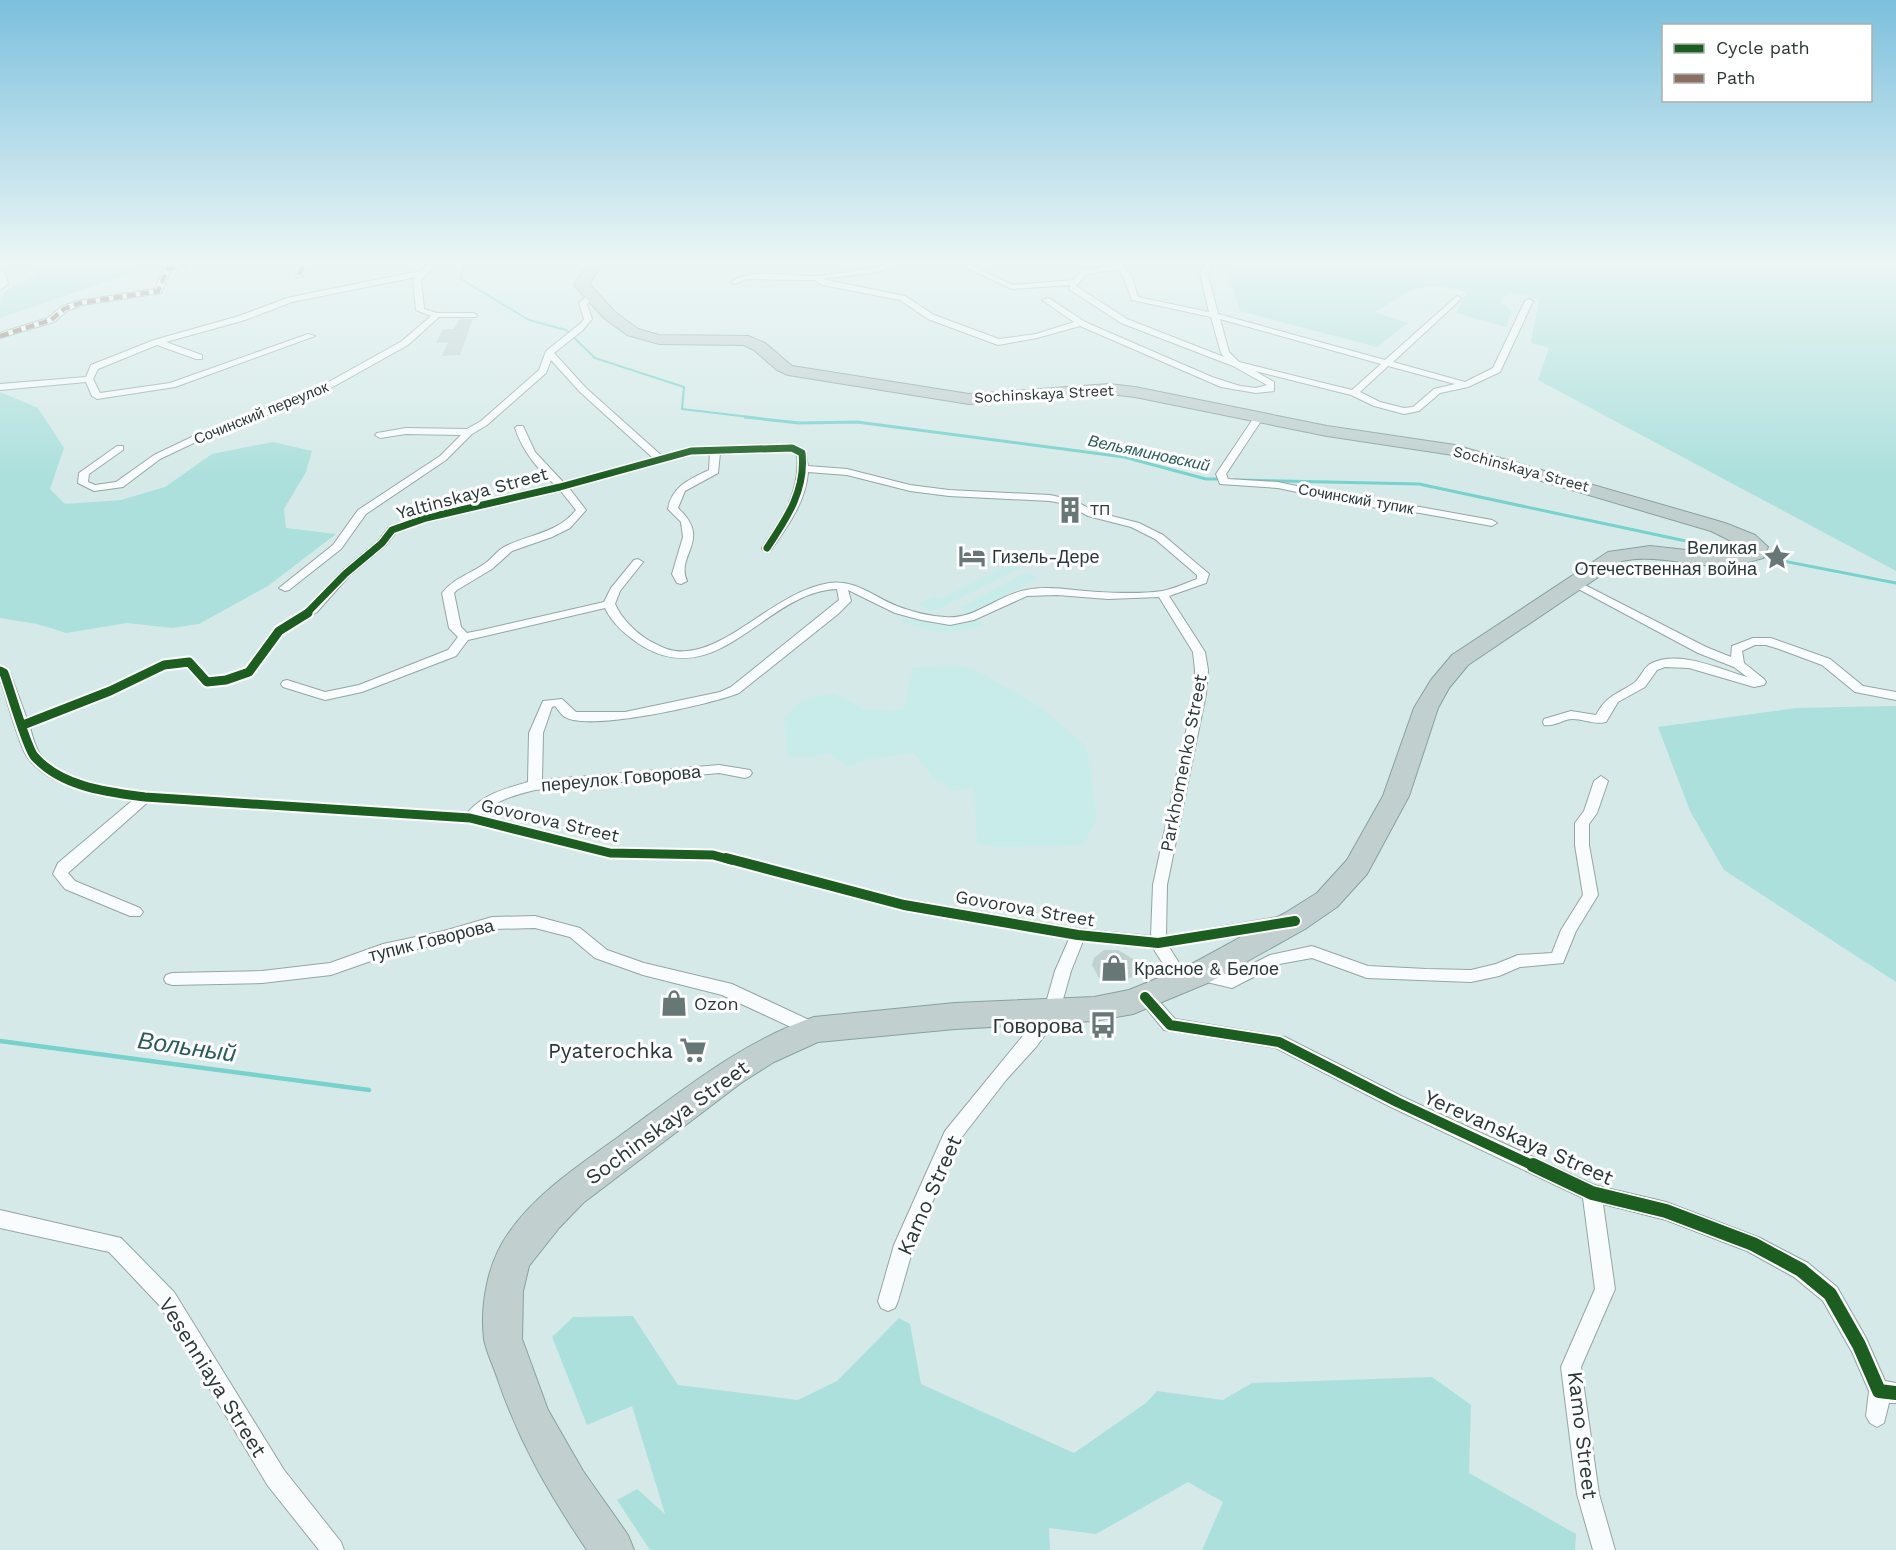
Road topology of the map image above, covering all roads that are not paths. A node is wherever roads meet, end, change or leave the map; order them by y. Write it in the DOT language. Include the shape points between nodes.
graph roads {
  1 [pos="191,332"];
  2 [pos="417,332"];
  3 [pos="575,332"];
  4 [pos="631,332"];
  5 [pos="972,332"];
  6 [pos="1049,332"];
  7 [pos="1101,332"];
  8 [pos="1154,332"];
  9 [pos="1219,332"];
  10 [pos="1275,332"];
  11 [pos="1419,332"];
  12 [pos="1514,332"];
  13 [pos="311,336"];
  14 [pos="157,342"];
  15 [pos="549,354"];
  16 [pos="199,357"];
  17 [pos="1386,363"];
  18 [pos="1236,364"];
  19 [pos="89,379"];
  20 [pos="1465,385"];
  21 [pos="0,387"];
  22 [pos="1354,393"];
  23 [pos="1258,418"];
  24 [pos="520,428"];
  25 [pos="469,432"];
  26 [pos="380,435"];
  27 [pos="120,448"];
  28 [pos="715,448"];
  29 [pos="659,459"];
  30 [pos="806,469"];
  31 [pos="560,487"];
  32 [pos="1492,523"];
  33 [pos="767,548"];
  34 [pos="638,562"];
  35 [pos="681,581"];
  36 [pos="1575,583"];
  37 [pos="842,587"];
  38 [pos="285,588"];
  39 [pos="1162,594"];
  40 [pos="609,604"];
  41 [pos="464,637"];
  42 [pos="1738,664"];
  43 [pos="0,670"];
  44 [pos="287,684"];
  45 [pos="1896,696"];
  46 [pos="1549,722"];
  47 [pos="23,724"];
  48 [pos="745,773"];
  49 [pos="1601,781"];
  50 [pos="535,785"];
  51 [pos="145,797"];
  52 [pos="470,818"];
  53 [pos="135,912"];
  54 [pos="1295,921"];
  55 [pos="1078,936"];
  56 [pos="1158,943"];
  57 [pos="1191,978"];
  58 [pos="172,979"];
  59 [pos="1145,998"];
  60 [pos="1052,1011"];
  61 [pos="814,1030"];
  62 [pos="1592,1193"];
  63 [pos="0,1219"];
  64 [pos="888,1301"];
  65 [pos="1888,1392"];
  66 [pos="1877,1416"];
  67 [pos="333,1550"];
  68 [pos="614,1550"];
  69 [pos="1604,1550"];
  1 -- 14 [label="street"];
  2 -- 27 [label="street, Сочинский переулок" via="310,396 199,437 157,457 119,485 94,488 83,483 84,473"];
  3 -- 15 [label="street" via="557,343"];
  4 -- 23 [label="highway, Sochinskaya Street" via="662,341 749,341 761,346 782,368 969,399 1119,389"];
  5 -- 6 [label="street" via="998,342"];
  7 -- 18 [label="street" via="1205,378 1259,392 1271,389 1271,384"];
  8 -- 18 [label="street"];
  9 -- 18 [label="street" via="1226,353"];
  10 -- 17 [label="street"];
  11 -- 17 [label="street"];
  12 -- 20 [label="street" via="1497,370"];
  13 -- 19 [label="street" via="172,385 98,396"];
  14 -- 16 [label="street"];
  14 -- 19 [label="street" via="94,367"];
  15 -- 25 [label="street" via="543,371"];
  15 -- 29 [label="street"];
  17 -- 20 [label="street"];
  17 -- 22 [label="street"];
  18 -- 22 [label="street"];
  19 -- 21 [label="street"];
  20 -- 22 [label="street" via="1437,392 1416,410 1404,411"];
  23 -- 32 [label="street, Сочинский тупик" via="1221,476 1224,482 1278,485 1362,503"];
  23 -- 36 [label="highway, Sochinskaya Street" via="1474,455 1718,527 1756,544 1752,556 1720,560 1650,550 1629,551"];
  24 -- 31 [label="street" via="528,449"];
  25 -- 26 [label="street" via="406,431"];
  25 -- 38 [label="street" via="443,458 362,512 337,547"];
  28 -- 29 [label="street, Yaltinskaya Street"];
  28 -- 30 [label="street, Yaltinskaya Street" via="792,448 802,453"];
  28 -- 35 [label="street" via="714,471 684,486 675,496 673,509 686,521 688,537 678,574"];
  29 -- 31 [label="street, Yaltinskaya Street"];
  30 -- 33 [label="street" via="800,494"];
  30 -- 39 [label="street" via="847,471 920,489 1050,498 1135,525 1159,537 1203,574 1202,581 1196,584"];
  31 -- 41 [label="street" via="574,497 581,510 575,519 562,528 506,549 494,563 456,583 448,593 454,628"];
  31 -- 47 [label="street, Yaltinskaya Street" via="426,518 392,530 313,610 279,631 249,672 207,682 189,662 174,662"];
  34 -- 40 [label="street" via="615,590"];
  36 -- 42 [label="street" via="1702,650"];
  36 -- 54 [label="highway, Sochinskaya Street" via="1460,660 1439,685 1426,708 1396,796 1357,867 1327,900"];
  37 -- 39 [label="street" via="861,589 891,608 951,621 973,618 1026,593"];
  37 -- 40 [label="street" via="821,587 803,594 726,640 689,655 675,655 648,646 615,620"];
  37 -- 50 [label="street" via="845,601 834,612 735,690 723,695 625,717 576,716 558,702 547,704 536,733"];
  39 -- 56 [label="street, Parkhomenko Street" via="1198,648 1202,668 1160,885"];
  40 -- 41 [label="street"];
  41 -- 44 [label="street" via="452,653 362,688 325,696"];
  42 -- 45 [label="street" via="1736,649 1767,641 1826,662 1859,690"];
  42 -- 46 [label="street" via="1760,681 1754,683 1700,668 1662,663 1652,667 1642,683 1614,696 1601,719 1571,715"];
  43 -- 47 [label="street, Govorova Street"];
  47 -- 51 [label="street, Govorova Street" via="33,755 59,776 101,791"];
  48 -- 50 [label="street, переулок Говорова" via="719,769"];
  49 -- 57 [label="street" via="1590,813 1582,823 1591,895 1569,930 1557,959 1518,961 1471,976 1426,975 1367,972 1312,952 1276,959 1232,982"];
  50 -- 52 [label="street, переулок Говорова" via="502,794 483,804"];
  51 -- 52 [label="street, Govorova Street"];
  51 -- 53 [label="street" via="63,867 60,874 70,885"];
  52 -- 55 [label="street, Govorova Street" via="610,853 713,855 904,904"];
  54 -- 56 [label="street, Govorova Street"];
  54 -- 57 [label="highway, Sochinskaya Street"];
  55 -- 56 [label="street, Govorova Street"];
  55 -- 60 [label="street, Kamo Street"];
  56 -- 57 [label="street"];
  57 -- 59 [label="highway, Sochinskaya Street"];
  58 -- 61 [label="street, тупик Говорова" via="262,977 331,969 383,950 492,923 535,921 575,932 601,954 643,969 726,989"];
  59 -- 60 [label="highway, Sochinskaya Street" via="1095,1009"];
  59 -- 62 [label="street, Yerevanskaya Street" via="1170,1025 1279,1042"];
  60 -- 61 [label="highway, Sochinskaya Street"];
  60 -- 64 [label="street, Kamo Street" via="951,1137 904,1245"];
  61 -- 68 [label="highway, Sochinskaya Street" via="729,1073 670,1115 571,1192 521,1245 512,1262 501,1323 512,1372 532,1421 568,1486"];
  62 -- 65 [label="street, Yerevanskaya Street" via="1666,1211 1754,1244 1801,1270 1830,1294"];
  62 -- 69 [label="street, Kamo Street" via="1605,1289 1571,1367 1588,1494"];
  63 -- 67 [label="street, Vesenniaya Street" via="114,1244 167,1299 276,1478"];
  65 -- 66 [label="street"];
}
